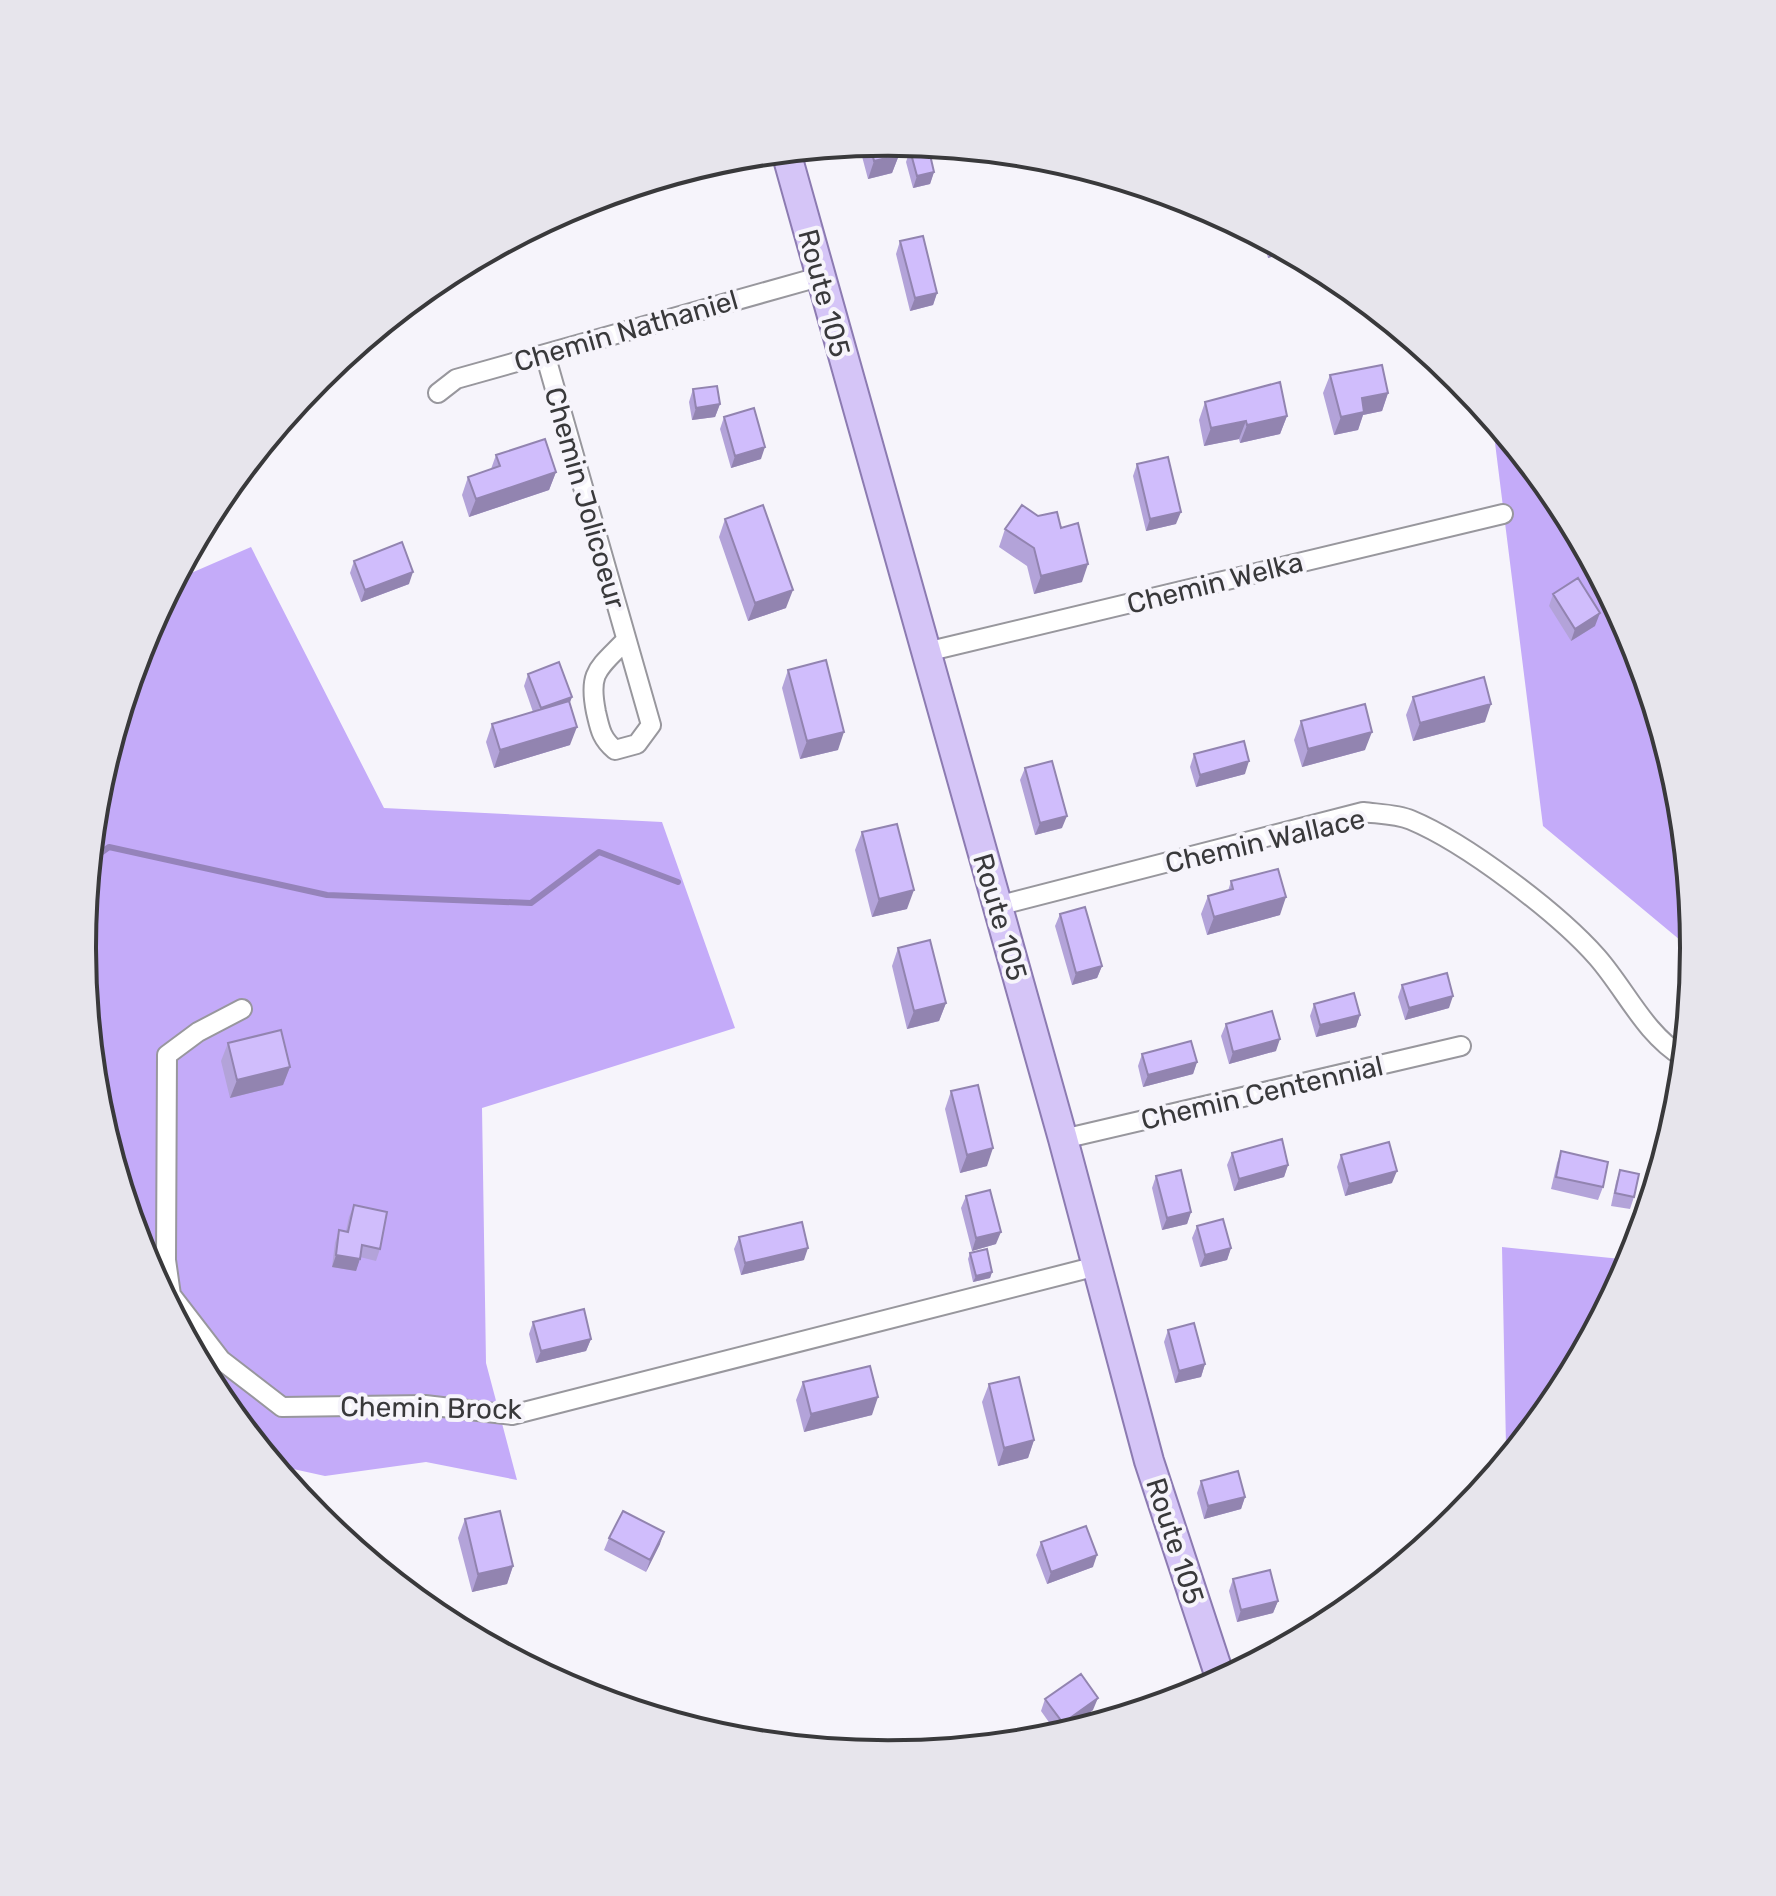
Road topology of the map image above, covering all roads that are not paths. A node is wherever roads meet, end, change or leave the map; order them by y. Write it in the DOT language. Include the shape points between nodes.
graph roads {
  1 [pos="789,163"];
  2 [pos="819,277"];
  3 [pos="545,354"];
  4 [pos="438,393"];
  5 [pos="1503,514"];
  6 [pos="625,641"];
  7 [pos="926,652"];
  8 [pos="997,906"];
  9 [pos="242,1009"];
  10 [pos="1461,1046"];
  11 [pos="1673,1049"];
  12 [pos="1063,1139"];
  13 [pos="1097,1266"];
  14 [pos="169,1278"];
  15 [pos="188,1317"];
  16 [pos="1217,1668"];
  1 -- 2 [label="main road, Route 105"];
  2 -- 3 [label="street, Chemin Nathaniel"];
  2 -- 7 [label="main road, Route 105"];
  3 -- 4 [label="street, Chemin Nathaniel" via="456,379"];
  3 -- 6 [label="street, Chemin Jolicoeur"];
  5 -- 7 [label="street, Chemin Welka"];
  6 -- 6 [label="street, Chemin Jolicoeur" via="591,685 601,738 615,750 637,744 651,725"];
  7 -- 8 [label="main road, Route 105"];
  8 -- 11 [label="street, Chemin Wallace" via="1363,812 1409,819 1532,896 1596,956 1653,1033"];
  8 -- 12 [label="main road, Route 105"];
  9 -- 14 [label="street, Chemin Brock" via="167,1055"];
  10 -- 12 [label="street, Chemin Centennial"];
  12 -- 13 [label="main road, Route 105"];
  13 -- 15 [label="street, Chemin Brock" via="512,1415 425,1405 282,1407 221,1360"];
  13 -- 16 [label="main road, Route 105" via="1149,1461"];
}
